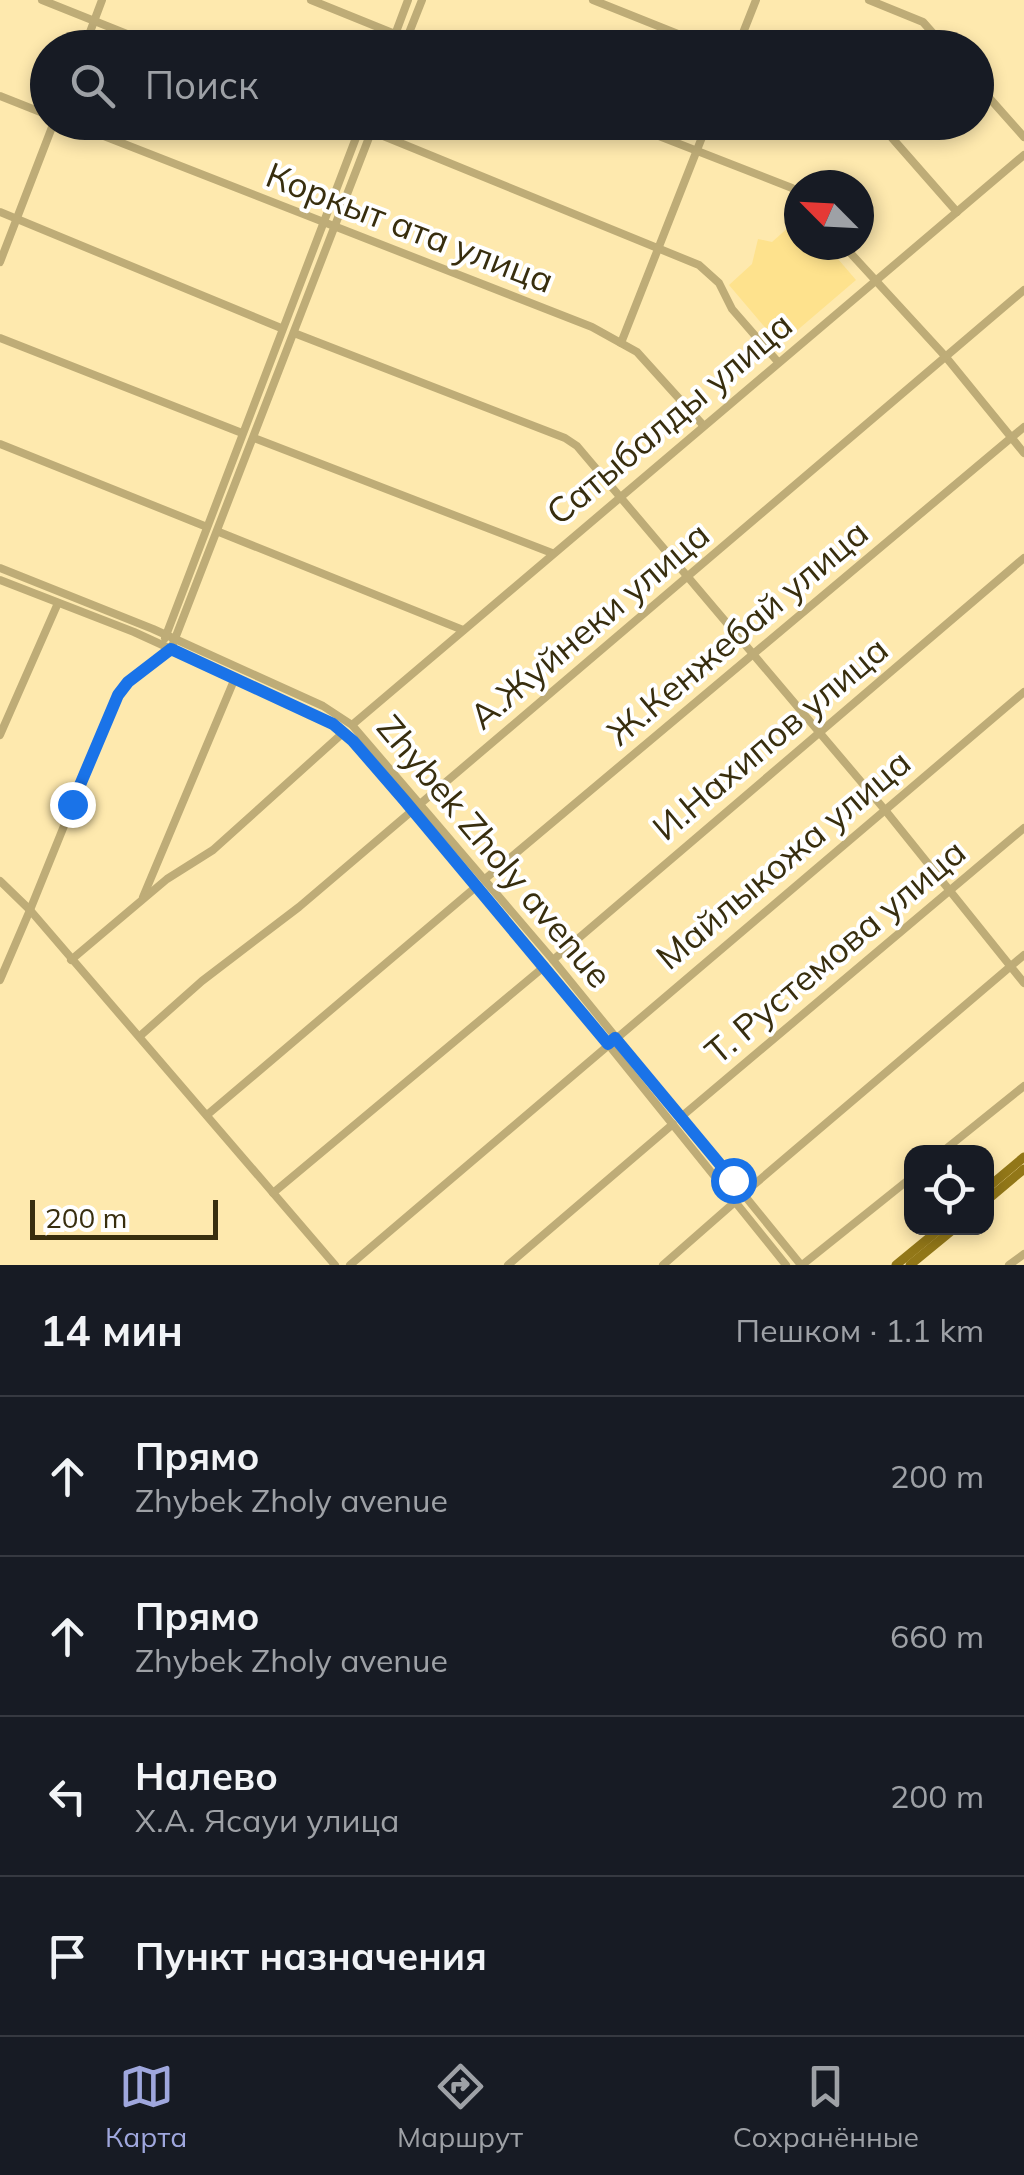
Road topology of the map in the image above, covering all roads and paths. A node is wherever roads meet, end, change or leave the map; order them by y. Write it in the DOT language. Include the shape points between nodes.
graph roads {
  1 [pos="42,0"];
  2 [pos="102,0"];
  3 [pos="311,0"];
  4 [pos="408,0"];
  5 [pos="422,0"];
  6 [pos="593,0"];
  7 [pos="756,0"];
  8 [pos="869,0"];
  9 [pos="94,21"];
  10 [pos="91,30"];
  11 [pos="117,30"];
  12 [pos="385,30"];
  13 [pos="397,30"];
  14 [pos="410,30"];
  15 [pos="669,30"];
  16 [pos="745,30"];
  17 [pos="930,30"];
  18 [pos="0,96"];
  19 [pos="994,103"];
  20 [pos="30,108"];
  21 [pos="1024,137"];
  22 [pos="47,140"];
  23 [pos="114,140"];
  24 [pos="356,140"];
  25 [pos="368,140"];
  26 [pos="404,140"];
  27 [pos="668,140"];
  28 [pos="701,140"];
  29 [pos="894,140"];
  30 [pos="696,151"];
  31 [pos="1024,155"];
  32 [pos="784,185"];
  33 [pos="0,212"];
  34 [pos="957,212"];
  35 [pos="17,219"];
  36 [pos="324,222"];
  37 [pos="335,227"];
  38 [pos="658,248"];
  39 [pos="856,260"];
  40 [pos="0,262"];
  41 [pos="875,281"];
  42 [pos="1024,290"];
  43 [pos="281,328"];
  44 [pos="294,333"];
  45 [pos="0,338"];
  46 [pos="621,343"];
  47 [pos="945,356"];
  48 [pos="778,362"];
  49 [pos="704,425"];
  50 [pos="1024,427"];
  51 [pos="242,433"];
  52 [pos="254,438"];
  53 [pos="1010,438"];
  54 [pos="0,444"];
  55 [pos="1024,454"];
  56 [pos="620,499"];
  57 [pos="207,527"];
  58 [pos="218,532"];
  59 [pos="552,553"];
  60 [pos="1024,558"];
  61 [pos="0,568"];
  62 [pos="687,577"];
  63 [pos="0,580"];
  64 [pos="58,603"];
  65 [pos="463,630"];
  66 [pos="169,642"];
  67 [pos="753,654"];
  68 [pos="236,678"];
  69 [pos="1024,692"];
  70 [pos="352,724"];
  71 [pos="344,732"];
  72 [pos="819,733"];
  73 [pos="0,735"];
  74 [pos="421,803"];
  75 [pos="413,810"];
  76 [pos="885,810"];
  77 [pos="1024,828"];
  78 [pos="485,879"];
  79 [pos="0,881"];
  80 [pos="477,886"];
  81 [pos="950,890"];
  82 [pos="142,901"];
  83 [pos="30,910"];
  84 [pos="1024,956"];
  85 [pos="71,960"];
  86 [pos="549,963"];
  87 [pos="1011,966"];
  88 [pos="0,980"];
  89 [pos="1024,982"];
  90 [pos="140,1036"];
  91 [pos="612,1041"];
  92 [pos="1024,1086"];
  93 [pos="207,1116"];
  94 [pos="681,1116"];
  95 [pos="673,1124"];
  96 [pos="951,1145"];
  97 [pos="1024,1157"];
  98 [pos="1024,1169"];
  99 [pos="994,1182"];
  100 [pos="904,1183"];
  101 [pos="273,1193"];
  102 [pos="994,1194"];
  103 [pos="740,1197"];
  104 [pos="932,1235"];
  105 [pos="946,1235"];
  106 [pos="1024,1254"];
  107 [pos="334,1265"];
  108 [pos="350,1265"];
  109 [pos="508,1265"];
  110 [pos="663,1265"];
  111 [pos="786,1265"];
  112 [pos="801,1265"];
  113 [pos="896,1265"];
  114 [pos="910,1265"];
  115 [pos="1010,1265"];
  1 -- 9 [label="street"];
  2 -- 9 [label="street"];
  3 -- 12 [label="street"];
  4 -- 13 [label="street"];
  5 -- 14 [label="street"];
  6 -- 15 [label="street"];
  7 -- 16 [label="street"];
  8 -- 17 [label="street"];
  9 -- 10 [label="street"];
  9 -- 11 [label="street"];
  18 -- 20 [label="street"];
  19 -- 21 [label="street"];
  22 -- 35 [label="street"];
  23 -- 36 [label="street, Коркыт ата улица"];
  24 -- 36 [label="street"];
  25 -- 37 [label="street"];
  26 -- 38 [label="street"];
  27 -- 30 [label="street"];
  28 -- 30 [label="street"];
  29 -- 34 [label="street"];
  30 -- 32 [label="street"];
  30 -- 38 [label="street"];
  31 -- 34 [label="street, Сатыбалды улица"];
  33 -- 35 [label="street"];
  34 -- 41 [label="street, Сатыбалды улица"];
  35 -- 40 [label="street"];
  35 -- 43 [label="street"];
  36 -- 37 [label="street, Коркыт ата улица"];
  36 -- 43 [label="street"];
  37 -- 44 [label="street"];
  37 -- 46 [label="street, Коркыт ата улица"];
  38 -- 46 [label="street"];
  38 -- 48 [label="street" via="699,265 719,283"];
  39 -- 41 [label="street"];
  41 -- 47 [label="street"];
  41 -- 48 [label="street, Сатыбалды улица"];
  42 -- 47 [label="street, А.Жуйнеки улица"];
  43 -- 51 [label="street"];
  44 -- 52 [label="street"];
  44 -- 56 [label="street" via="566,438"];
  45 -- 51 [label="street"];
  46 -- 49 [label="street, Коркыт ата улица"];
  47 -- 53 [label="street"];
  47 -- 62 [label="street, А.Жуйнеки улица"];
  48 -- 49 [label="street, Сатыбалды улица"];
  49 -- 56 [label="street, Сатыбалды улица"];
  50 -- 53 [label="street, Ж.Кенжебай улица"];
  51 -- 57 [label="street"];
  52 -- 58 [label="street"];
  52 -- 59 [label="street"];
  53 -- 55 [label="street"];
  53 -- 67 [label="street, Ж.Кенжебай улица"];
  54 -- 57 [label="street"];
  56 -- 59 [label="street, Сатыбалды улица"];
  56 -- 62 [label="street"];
  57 -- 66 [label="street"];
  58 -- 65 [label="street"];
  58 -- 66 [label="street"];
  59 -- 65 [label="street, Сатыбалды улица"];
  60 -- 72 [label="street, И.Нахипов улица"];
  61 -- 66 [label="street, Zhybek Zholy avenue"];
  62 -- 67 [label="street"];
  62 -- 74 [label="street, А.Жуйнеки улица"];
  63 -- 64 [label="street, Zhybek Zholy avenue"];
  64 -- 66 [label="street, Zhybek Zholy avenue"];
  64 -- 73 [label="street"];
  65 -- 70 [label="street, Сатыбалды улица"];
  66 -- 68 [label="street, Zhybek Zholy avenue"];
  66 -- 70 [label="street, Zhybek Zholy avenue"];
  66 -- 83 [label="street" via="118,695"];
  67 -- 72 [label="street"];
  67 -- 78 [label="street, Ж.Кенжебай улица"];
  68 -- 71 [label="street, Zhybek Zholy avenue"];
  68 -- 82 [label="street"];
  69 -- 76 [label="street, Майлыкожа улица"];
  70 -- 74 [label="street, Zhybek Zholy avenue"];
  71 -- 75 [label="street, Zhybek Zholy avenue"];
  71 -- 82 [label="street" via="213,850"];
  72 -- 76 [label="street"];
  72 -- 86 [label="street, И.Нахипов улица"];
  74 -- 75 [label="street, А.Жуйнеки улица"];
  74 -- 78 [label="street, Zhybek Zholy avenue"];
  75 -- 80 [label="street, Zhybek Zholy avenue"];
  75 -- 90 [label="street, А.Жуйнеки улица"];
  76 -- 81 [label="street"];
  76 -- 91 [label="street, Майлыкожа улица"];
  77 -- 81 [label="street, Т. Рустемова улица"];
  78 -- 86 [label="street, Zhybek Zholy avenue"];
  79 -- 83 [label="street"];
  80 -- 86 [label="street, Zhybek Zholy avenue"];
  80 -- 93 [label="street"];
  81 -- 87 [label="street"];
  81 -- 94 [label="street, Т. Рустемова улица"];
  82 -- 85 [label="street"];
  83 -- 85 [label="street"];
  83 -- 88 [label="street"];
  84 -- 87 [label="street"];
  85 -- 90 [label="street"];
  86 -- 91 [label="street, Zhybek Zholy avenue"];
  86 -- 101 [label="street, И.Нахипов улица"];
  87 -- 89 [label="street"];
  87 -- 103 [label="street"];
  90 -- 93 [label="street"];
  91 -- 94 [label="street, Zhybek Zholy avenue"];
  91 -- 95 [label="street, Zhybek Zholy avenue"];
  91 -- 108 [label="street, Майлыкожа улица"];
  92 -- 96 [label="street"];
  93 -- 101 [label="street"];
  94 -- 103 [label="street, Zhybek Zholy avenue"];
  95 -- 103 [label="street, Zhybek Zholy avenue"];
  95 -- 109 [label="street"];
  97 -- 99 [label="main road"];
  98 -- 102 [label="main road"];
  100 -- 112 [label="street"];
  101 -- 107 [label="street"];
  103 -- 110 [label="street"];
  103 -- 111 [label="street, Zhybek Zholy avenue"];
  103 -- 112 [label="street, Zhybek Zholy avenue"];
  104 -- 113 [label="main road"];
  105 -- 114 [label="main road"];
  106 -- 115 [label="street"];
}
